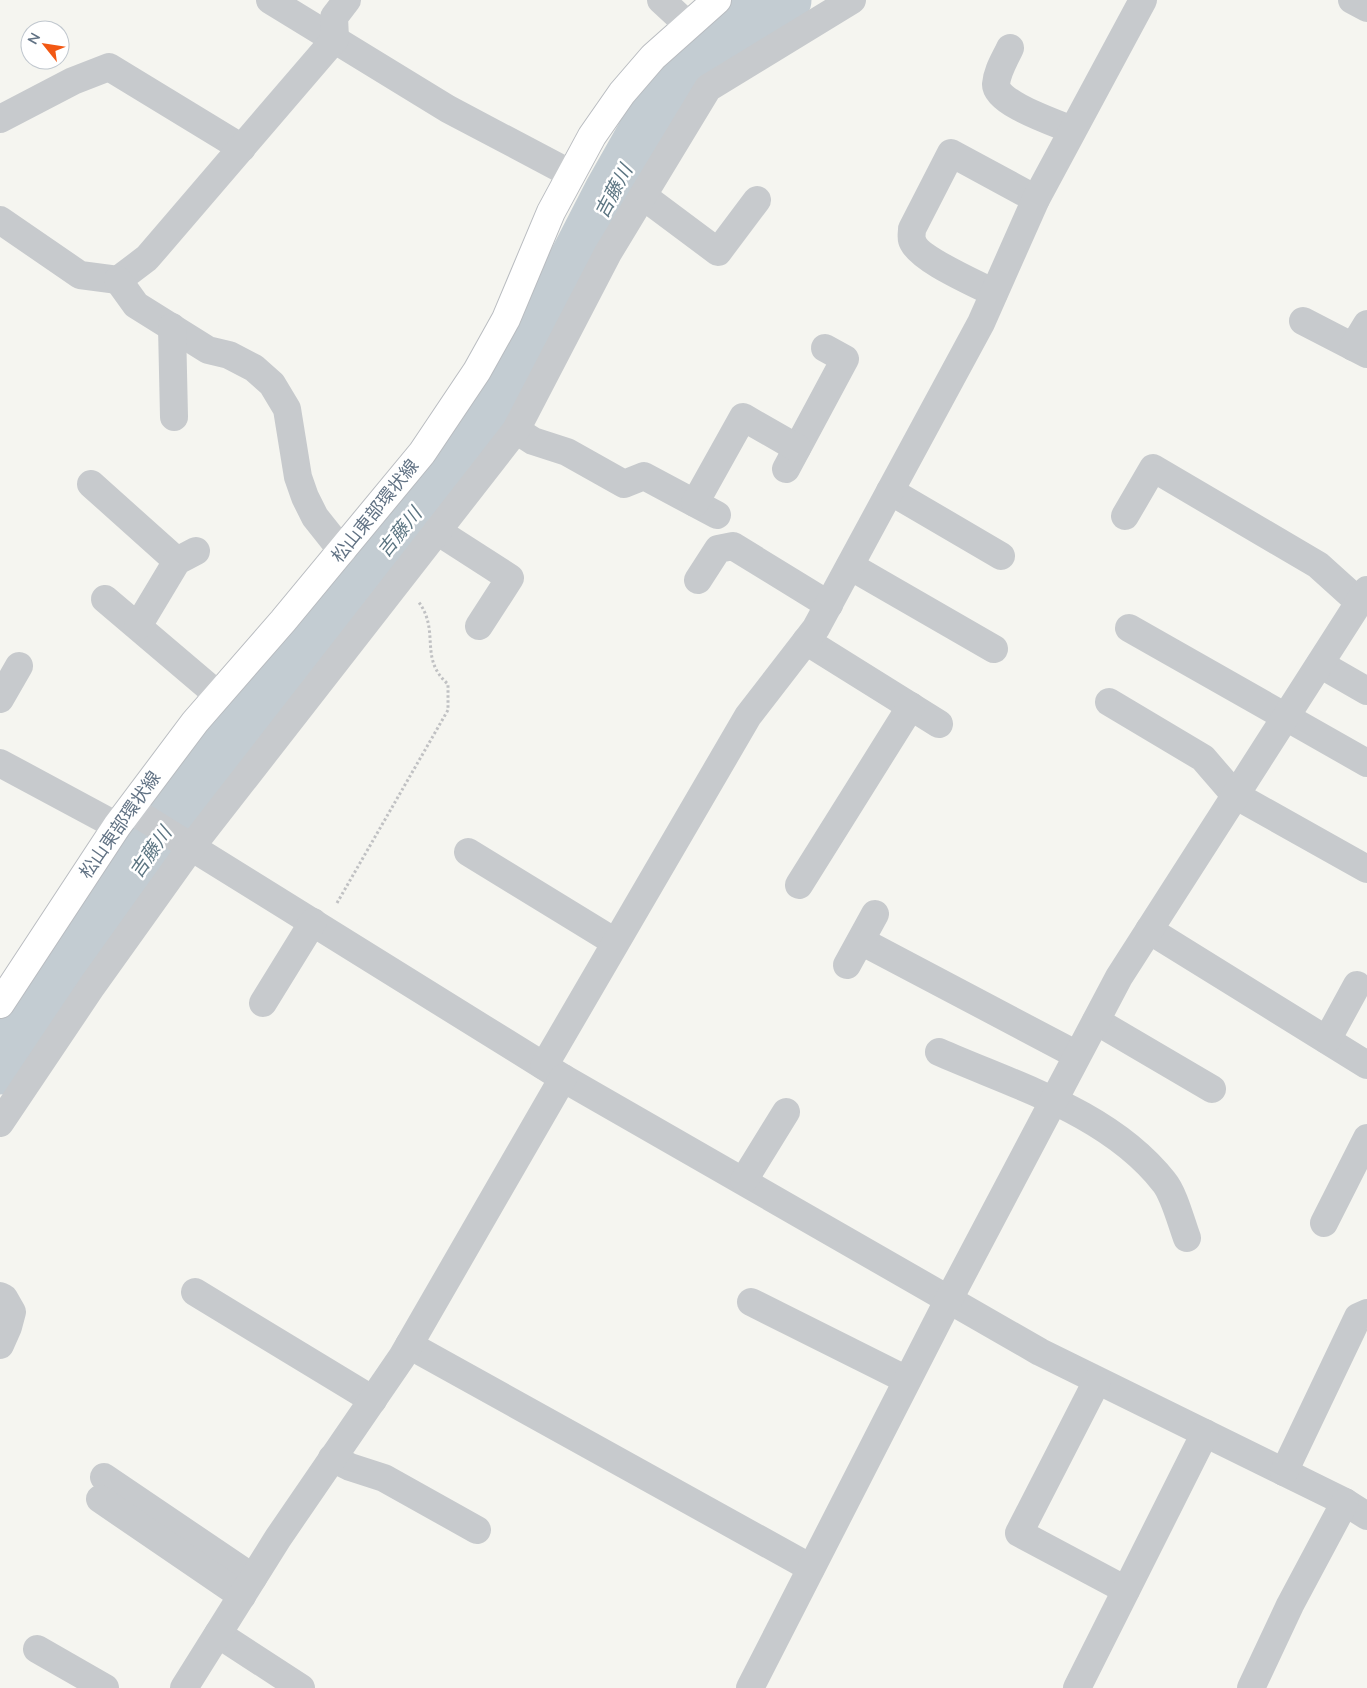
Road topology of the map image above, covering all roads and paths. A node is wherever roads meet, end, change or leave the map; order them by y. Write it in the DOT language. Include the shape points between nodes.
graph roads {
  1 [pos="270,0"];
  2 [pos="347,0"];
  3 [pos="661,0"];
  4 [pos="717,0"];
  5 [pos="852,0"];
  6 [pos="1143,0"];
  7 [pos="1352,0"];
  8 [pos="1367,8"];
  9 [pos="688,25"];
  10 [pos="335,39"];
  11 [pos="1010,48"];
  12 [pos="0,119"];
  13 [pos="1072,130"];
  14 [pos="242,148"];
  15 [pos="571,174"];
  16 [pos="643,196"];
  17 [pos="1036,199"];
  18 [pos="757,200"];
  19 [pos="0,220"];
  20 [pos="118,280"];
  21 [pos="994,293"];
  22 [pos="1303,321"];
  23 [pos="1367,324"];
  24 [pos="172,327"];
  25 [pos="825,348"];
  26 [pos="1360,351"];
  27 [pos="174,417"];
  28 [pos="516,430"];
  29 [pos="91,484"];
  30 [pos="890,491"];
  31 [pos="1125,516"];
  32 [pos="437,531"];
  33 [pos="342,551"];
  34 [pos="1001,556"];
  35 [pos="850,566"];
  36 [pos="698,580"];
  37 [pos="398,581"];
  38 [pos="1363,596"];
  39 [pos="105,599"];
  40 [pos="829,604"];
  41 [pos="138,626"];
  42 [pos="479,626"];
  43 [pos="1129,628"];
  44 [pos="806,641"];
  45 [pos="994,649"];
  46 [pos="1320,664"];
  47 [pos="19,666"];
  48 [pos="1367,691"];
  49 [pos="218,695"];
  50 [pos="0,699"];
  51 [pos="1109,702"];
  52 [pos="910,706"];
  53 [pos="1285,716"];
  54 [pos="939,724"];
  55 [pos="0,763"];
  56 [pos="1367,764"];
  57 [pos="1235,795"];
  58 [pos="129,817"];
  59 [pos="186,843"];
  60 [pos="468,852"];
  61 [pos="1367,868"];
  62 [pos="799,885"];
  63 [pos="875,914"];
  64 [pos="318,925"];
  65 [pos="1148,930"];
  66 [pos="861,941"];
  67 [pos="615,942"];
  68 [pos="847,965"];
  69 [pos="1357,986"];
  70 [pos="263,1003"];
  71 [pos="0,1004"];
  72 [pos="1096,1021"];
  73 [pos="1327,1040"];
  74 [pos="938,1052"];
  75 [pos="1077,1055"];
  76 [pos="1367,1065"];
  77 [pos="553,1072"];
  78 [pos="1212,1089"];
  79 [pos="1053,1102"];
  80 [pos="786,1112"];
  81 [pos="0,1123"];
  82 [pos="1367,1138"];
  83 [pos="1360,1170"];
  84 [pos="744,1180"];
  85 [pos="1324,1223"];
  86 [pos="1187,1238"];
  87 [pos="195,1292"];
  88 [pos="0,1296"];
  89 [pos="949,1299"];
  90 [pos="751,1302"];
  91 [pos="1367,1313"];
  92 [pos="409,1344"];
  93 [pos="0,1345"];
  94 [pos="907,1380"];
  95 [pos="1097,1381"];
  96 [pos="373,1400"];
  97 [pos="1205,1433"];
  98 [pos="332,1458"];
  99 [pos="1284,1472"];
  100 [pos="102,1488"];
  101 [pos="1345,1502"];
  102 [pos="1367,1516"];
  103 [pos="478,1530"];
  104 [pos="811,1568"];
  105 [pos="248,1587"];
  106 [pos="1126,1590"];
  107 [pos="218,1634"];
  108 [pos="37,1649"];
  109 [pos="105,1688"];
  110 [pos="184,1688"];
  111 [pos="301,1688"];
  112 [pos="750,1688"];
  113 [pos="1077,1688"];
  114 [pos="1251,1688"];
  1 -- 10 [label="street"];
  2 -- 10 [label="street" via="334,17"];
  3 -- 9 [label="street"];
  4 -- 9 [label="main road, 松山東部環状線"];
  5 -- 16 [label="street" via="708,88"];
  6 -- 13 [label="street"];
  7 -- 8 [label="street"];
  9 -- 15 [label="main road, 松山東部環状線" via="653,57 622,93"];
  10 -- 14 [label="street"];
  10 -- 15 [label="street" via="448,109"];
  11 -- 13 [label="street" via="998,74 996,86 1000,95"];
  12 -- 14 [label="street" via="109,66"];
  13 -- 17 [label="street"];
  14 -- 20 [label="street" via="147,258"];
  15 -- 33 [label="main road, 松山東部環状線" via="551,212 506,319 478,371 422,453"];
  16 -- 18 [label="street" via="718,252"];
  16 -- 28 [label="street" via="608,253"];
  17 -- 21 [label="street"];
  17 -- 21 [label="street" via="951,153 912,229 912,241 918,250"];
  19 -- 20 [label="street" via="80,275"];
  20 -- 24 [label="street" via="136,304"];
  21 -- 30 [label="street"];
  22 -- 26 [label="street"];
  23 -- 26 [label="street"];
  24 -- 27 [label="street"];
  24 -- 33 [label="street" via="208,350 229,355 254,368 272,384 287,409 298,477 305,497 315,517"];
  25 -- 28 [label="street" via="845,359 791,459 742,417 706,509 644,476 624,484 567,452 534,441"];
  28 -- 32 [label="street"];
  29 -- 41 [label="street" via="187,556"];
  30 -- 34 [label="street"];
  30 -- 35 [label="street"];
  31 -- 38 [label="street" via="1153,468 1318,565"];
  32 -- 37 [label="street"];
  32 -- 42 [label="street" via="510,578"];
  33 -- 49 [label="main road, 松山東部環状線"];
  35 -- 40 [label="street"];
  35 -- 45 [label="street"];
  36 -- 40 [label="street" via="718,549 733,546"];
  37 -- 59 [label="street"];
  37 -- 64 [label="path" via="425,610 430,623 432,663 437,674 448,684 448,710"];
  38 -- 46 [label="street"];
  39 -- 41 [label="street"];
  40 -- 44 [label="street"];
  41 -- 49 [label="street"];
  43 -- 53 [label="street"];
  44 -- 52 [label="street"];
  44 -- 67 [label="street" via="748,716"];
  46 -- 48 [label="street"];
  46 -- 53 [label="street"];
  47 -- 50 [label="street"];
  49 -- 58 [label="main road, 松山東部環状線"];
  51 -- 57 [label="street" via="1203,758"];
  52 -- 54 [label="street"];
  52 -- 62 [label="street"];
  53 -- 56 [label="street"];
  53 -- 57 [label="street"];
  55 -- 58 [label="street"];
  57 -- 61 [label="street"];
  57 -- 65 [label="street"];
  58 -- 59 [label="street"];
  58 -- 71 [label="main road, 松山東部環状線"];
  59 -- 64 [label="street"];
  59 -- 81 [label="street"];
  60 -- 67 [label="street"];
  63 -- 66 [label="street"];
  64 -- 70 [label="street"];
  64 -- 77 [label="street"];
  65 -- 72 [label="street"];
  65 -- 73 [label="street"];
  66 -- 68 [label="street"];
  66 -- 75 [label="street"];
  67 -- 77 [label="street"];
  69 -- 73 [label="street"];
  72 -- 75 [label="street"];
  72 -- 78 [label="street"];
  73 -- 76 [label="street"];
  74 -- 79 [label="street"];
  75 -- 79 [label="street"];
  77 -- 84 [label="street"];
  77 -- 92 [label="street"];
  79 -- 86 [label="street" via="1090,1118 1121,1138 1144,1161 1165,1183"];
  79 -- 89 [label="street"];
  80 -- 84 [label="street"];
  82 -- 83 [label="street"];
  83 -- 85 [label="street"];
  84 -- 89 [label="street"];
  87 -- 96 [label="street"];
  88 -- 93 [label="street" via="12,1312"];
  89 -- 94 [label="street"];
  89 -- 95 [label="street"];
  90 -- 94 [label="street"];
  91 -- 99 [label="street" via="1358,1317"];
  92 -- 96 [label="street"];
  92 -- 104 [label="street"];
  94 -- 104 [label="street"];
  95 -- 97 [label="street"];
  95 -- 106 [label="street" via="1019,1533"];
  96 -- 98 [label="street"];
  97 -- 99 [label="street"];
  97 -- 106 [label="street"];
  98 -- 103 [label="street" via="384,1478"];
  98 -- 105 [label="street"];
  99 -- 101 [label="street"];
  100 -- 105 [label="street"];
  101 -- 102 [label="street"];
  101 -- 114 [label="street" via="1290,1605"];
  104 -- 112 [label="street"];
  105 -- 107 [label="street"];
  106 -- 113 [label="street"];
  107 -- 110 [label="street"];
  107 -- 111 [label="street"];
  108 -- 109 [label="street"];
}
